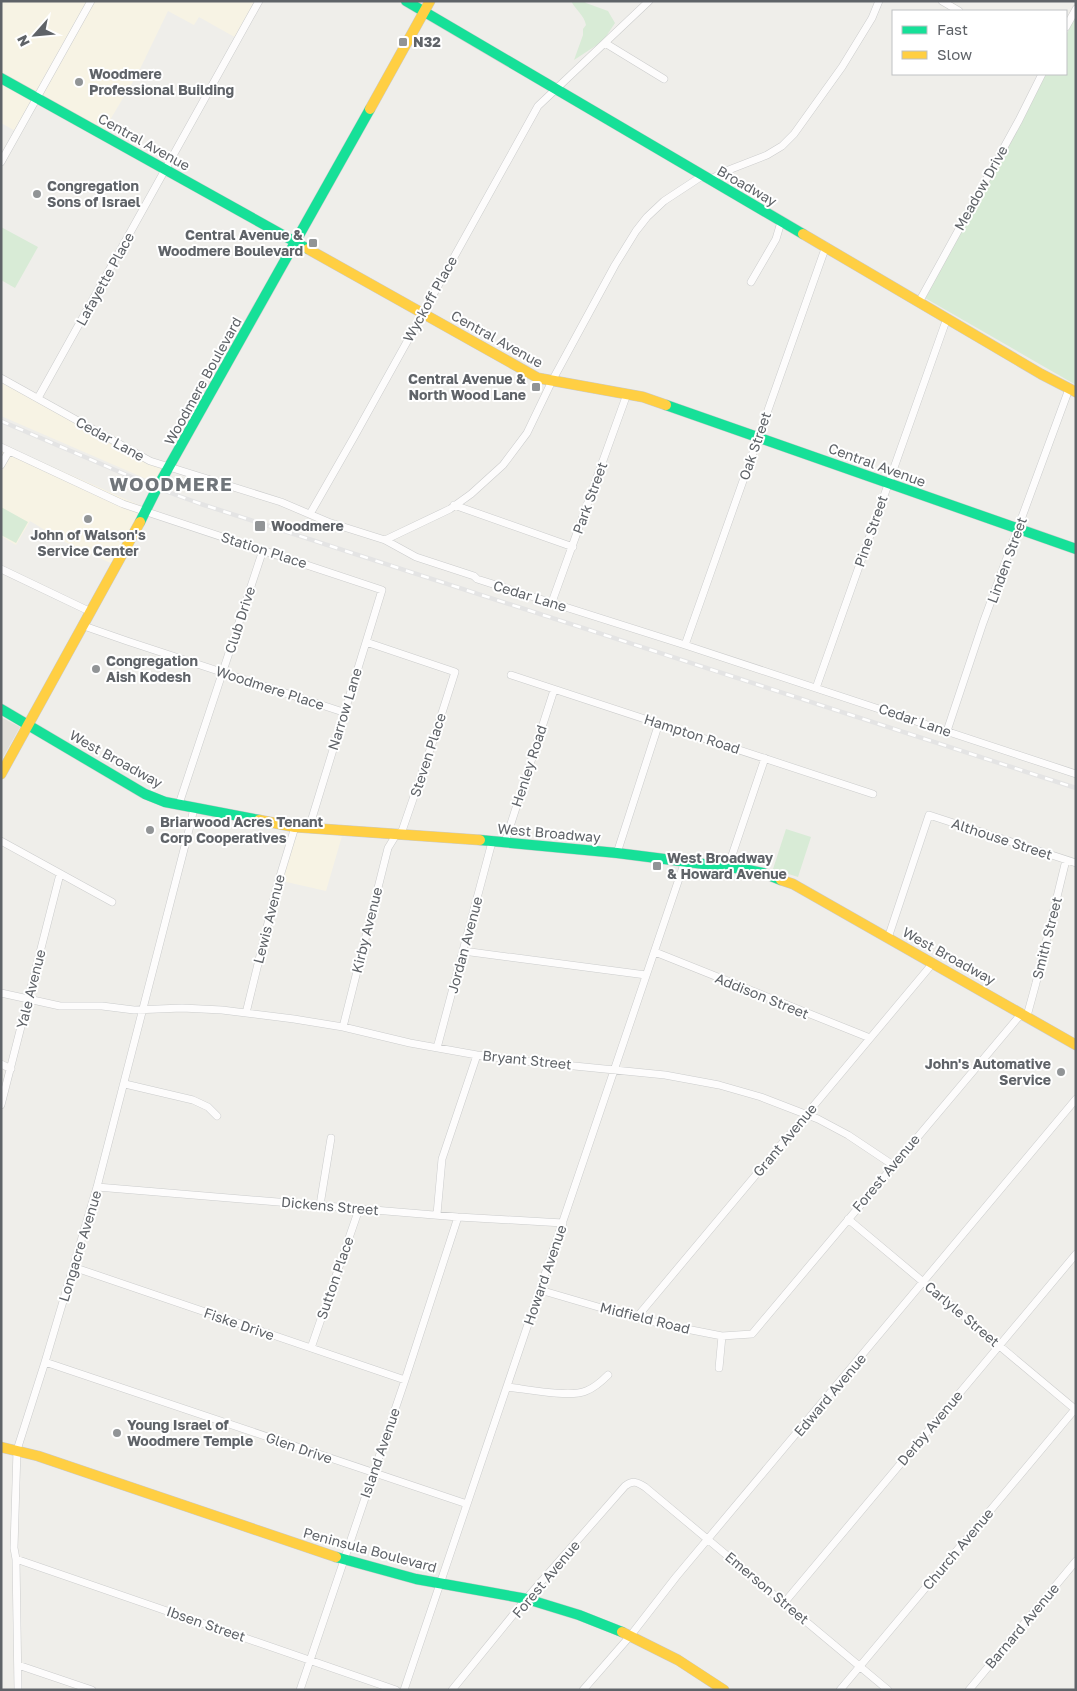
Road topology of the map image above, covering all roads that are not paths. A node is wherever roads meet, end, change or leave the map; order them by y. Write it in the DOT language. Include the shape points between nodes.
graph roads {
  1 [pos="91,1"];
  2 [pos="259,1"];
  3 [pos="406,1"];
  4 [pos="430,1"];
  5 [pos="649,1"];
  6 [pos="878,1"];
  7 [pos="942,1"];
  8 [pos="952,4"];
  9 [pos="1076,9"];
  10 [pos="424,12"];
  11 [pos="1067,25"];
  12 [pos="605,43"];
  13 [pos="1042,75"];
  14 [pos="1,78"];
  15 [pos="664,79"];
  16 [pos="556,89"];
  17 [pos="37,98"];
  18 [pos="1,162"];
  19 [pos="166,170"];
  20 [pos="706,178"];
  21 [pos="781,222"];
  22 [pos="296,242"];
  23 [pos="826,246"];
  24 [pos="752,282"];
  25 [pos="919,302"];
  26 [pos="423,313"];
  27 [pos="947,318"];
  28 [pos="1,378"];
  29 [pos="552,381"];
  30 [pos="1072,390"];
  31 [pos="627,394"];
  32 [pos="38,398"];
  33 [pos="758,437"];
  34 [pos="1,447"];
  35 [pos="9,451"];
  36 [pos="1,465"];
  37 [pos="170,468"];
  38 [pos="888,483"];
  39 [pos="454,505"];
  40 [pos="146,510"];
  41 [pos="310,514"];
  42 [pos="1018,529"];
  43 [pos="385,540"];
  44 [pos="573,547"];
  45 [pos="1076,549"];
  46 [pos="263,550"];
  47 [pos="1,569"];
  48 [pos="382,590"];
  49 [pos="552,602"];
  50 [pos="91,612"];
  51 [pos="84,626"];
  52 [pos="366,642"];
  53 [pos="685,645"];
  54 [pos="223,673"];
  55 [pos="511,675"];
  56 [pos="816,688"];
  57 [pos="554,690"];
  58 [pos="1,709"];
  59 [pos="343,712"];
  60 [pos="659,724"];
  61 [pos="28,726"];
  62 [pos="947,731"];
  63 [pos="764,758"];
  64 [pos="1,774"];
  65 [pos="1076,774"];
  66 [pos="873,794"];
  67 [pos="179,804"];
  68 [pos="194,808"];
  69 [pos="295,827"];
  70 [pos="309,828"];
  71 [pos="396,835"];
  72 [pos="1,841"];
  73 [pos="492,842"];
  74 [pos="505,842"];
  75 [pos="617,853"];
  76 [pos="1066,860"];
  77 [pos="685,861"];
  78 [pos="1076,863"];
  79 [pos="728,867"];
  80 [pos="60,874"];
  81 [pos="112,902"];
  82 [pos="888,938"];
  83 [pos="463,951"];
  84 [pos="655,952"];
  85 [pos="933,963"];
  86 [pos="646,975"];
  87 [pos="1,993"];
  88 [pos="29,1000"];
  89 [pos="144,1008"];
  90 [pos="246,1013"];
  91 [pos="1024,1014"];
  92 [pos="343,1027"];
  93 [pos="870,1038"];
  94 [pos="1076,1045"];
  95 [pos="438,1048"];
  96 [pos="477,1055"];
  97 [pos="1,1064"];
  98 [pos="11,1069"];
  99 [pos="615,1070"];
  100 [pos="125,1084"];
  101 [pos="1076,1100"];
  102 [pos="1,1105"];
  103 [pos="805,1115"];
  104 [pos="216,1116"];
  105 [pos="331,1138"];
  106 [pos="893,1165"];
  107 [pos="97,1187"];
  108 [pos="320,1205"];
  109 [pos="359,1209"];
  110 [pos="437,1214"];
  111 [pos="458,1216"];
  112 [pos="848,1219"];
  113 [pos="563,1223"];
  114 [pos="1076,1254"];
  115 [pos="73,1267"];
  116 [pos="923,1282"];
  117 [pos="540,1290"];
  118 [pos="637,1318"];
  119 [pos="752,1334"];
  120 [pos="722,1336"];
  121 [pos="999,1345"];
  122 [pos="311,1348"];
  123 [pos="45,1362"];
  124 [pos="719,1368"];
  125 [pos="608,1374"];
  126 [pos="405,1380"];
  127 [pos="507,1387"];
  128 [pos="1075,1409"];
  129 [pos="1,1447"];
  130 [pos="17,1450"];
  131 [pos="374,1473"];
  132 [pos="645,1487"];
  133 [pos="467,1504"];
  134 [pos="708,1540"];
  135 [pos="16,1559"];
  136 [pos="344,1560"];
  137 [pos="1076,1561"];
  138 [pos="440,1584"];
  139 [pos="526,1599"];
  140 [pos="784,1603"];
  141 [pos="630,1635"];
  142 [pos="310,1659"];
  143 [pos="18,1665"];
  144 [pos="860,1666"];
  145 [pos="717,1688"];
  146 [pos="18,1690"];
  147 [pos="92,1690"];
  148 [pos="300,1690"];
  149 [pos="396,1690"];
  150 [pos="404,1690"];
  151 [pos="452,1690"];
  152 [pos="583,1690"];
  153 [pos="840,1690"];
  154 [pos="888,1690"];
  155 [pos="968,1690"];
  1 -- 17 [label="street"];
  2 -- 19 [label="street, Lafayette Place"];
  3 -- 10 [label="main road, Broadway"];
  4 -- 10 [label="main road, Woodmere Boulevard"];
  5 -- 12 [label="street, Wyckoff Place"];
  6 -- 20 [label="street" via="872,18 842,67 794,134 767,155"];
  7 -- 8 [label="street"];
  9 -- 11 [label="street"];
  10 -- 16 [label="main road, Broadway"];
  10 -- 22 [label="main road, Woodmere Boulevard"];
  12 -- 15 [label="street"];
  12 -- 16 [label="street, Wyckoff Place"];
  13 -- 25 [label="street, Meadow Drive"];
  14 -- 17 [label="main road, Central Avenue"];
  16 -- 20 [label="main road, Broadway"];
  16 -- 26 [label="street, Wyckoff Place" via="538,106"];
  17 -- 18 [label="street"];
  17 -- 19 [label="main road, Central Avenue"];
  19 -- 22 [label="main road, Central Avenue"];
  19 -- 32 [label="street, Lafayette Place"];
  20 -- 21 [label="main road, Broadway"];
  20 -- 29 [label="street" via="664,201 636,231"];
  21 -- 23 [label="main road, Broadway"];
  21 -- 24 [label="street" via="776,239"];
  22 -- 26 [label="main road, Central Avenue"];
  22 -- 37 [label="main road, Woodmere Boulevard"];
  23 -- 25 [label="main road, Broadway"];
  23 -- 33 [label="street, Oak Street"];
  25 -- 27 [label="main road, Broadway"];
  26 -- 29 [label="main road, Central Avenue" via="520,369"];
  26 -- 41 [label="street, Wyckoff Place"];
  27 -- 30 [label="main road, Broadway"];
  27 -- 38 [label="street, Pine Street"];
  28 -- 32 [label="street, Cedar Lane"];
  29 -- 31 [label="main road, Central Avenue"];
  29 -- 39 [label="street" via="514,452 485,482"];
  30 -- 42 [label="street, Linden Street"];
  31 -- 33 [label="main road, Central Avenue"];
  31 -- 44 [label="street, Park Street"];
  32 -- 37 [label="street, Cedar Lane" via="150,461"];
  33 -- 38 [label="main road, Central Avenue"];
  33 -- 53 [label="street, Oak Street"];
  34 -- 35 [label="street, Station Place"];
  35 -- 36 [label="street"];
  35 -- 40 [label="street, Station Place" via="123,504"];
  37 -- 40 [label="main road, Woodmere Boulevard"];
  37 -- 41 [label="street, Cedar Lane"];
  38 -- 42 [label="main road, Central Avenue"];
  38 -- 56 [label="street, Pine Street"];
  39 -- 43 [label="street"];
  39 -- 44 [label="street"];
  40 -- 46 [label="street, Station Place"];
  40 -- 50 [label="main road, Woodmere Boulevard"];
  41 -- 43 [label="street, Cedar Lane"];
  42 -- 45 [label="main road, Central Avenue"];
  42 -- 62 [label="street, Linden Street"];
  43 -- 49 [label="street, Cedar Lane" via="416,557"];
  44 -- 49 [label="street, Park Street"];
  46 -- 48 [label="street, Station Place"];
  46 -- 54 [label="street, Club Drive"];
  47 -- 50 [label="street"];
  48 -- 52 [label="street, Narrow Lane"];
  49 -- 53 [label="street, Cedar Lane"];
  50 -- 51 [label="main road, Woodmere Boulevard"];
  51 -- 54 [label="street, Woodmere Place"];
  51 -- 61 [label="main road, Woodmere Boulevard"];
  52 -- 59 [label="street, Narrow Lane"];
  52 -- 71 [label="street, Steven Place" via="454,672 413,801 402,831"];
  53 -- 56 [label="street, Cedar Lane"];
  54 -- 59 [label="street, Woodmere Place"];
  54 -- 67 [label="street, Club Drive"];
  55 -- 57 [label="street, Hampton Road"];
  56 -- 62 [label="street, Cedar Lane"];
  57 -- 60 [label="street, Hampton Road"];
  57 -- 74 [label="street, Henley Road"];
  58 -- 61 [label="main road, West Broadway"];
  59 -- 70 [label="street, Narrow Lane"];
  60 -- 63 [label="street, Hampton Road"];
  60 -- 75 [label="street"];
  61 -- 64 [label="main road, Woodmere Boulevard"];
  61 -- 67 [label="main road, West Broadway" via="145,794"];
  62 -- 65 [label="street, Cedar Lane"];
  63 -- 66 [label="street, Hampton Road"];
  63 -- 79 [label="street"];
  67 -- 68 [label="main road, West Broadway"];
  68 -- 69 [label="main road, West Broadway"];
  68 -- 89 [label="street, Longacre Avenue"];
  69 -- 70 [label="main road, West Broadway"];
  69 -- 90 [label="street, Lewis Avenue"];
  70 -- 71 [label="main road, West Broadway"];
  71 -- 73 [label="main road, West Broadway"];
  71 -- 92 [label="street, Kirby Avenue" via="388,848"];
  72 -- 80 [label="street"];
  73 -- 74 [label="main road, West Broadway"];
  73 -- 83 [label="street, Jordan Avenue"];
  74 -- 75 [label="main road, West Broadway"];
  75 -- 77 [label="main road, West Broadway"];
  76 -- 78 [label="street, Althouse Street"];
  76 -- 82 [label="street, Althouse Street" via="929,815"];
  76 -- 91 [label="street, Smith Street" via="1036,983"];
  77 -- 79 [label="main road, West Broadway"];
  77 -- 84 [label="street, Howard Avenue"];
  79 -- 82 [label="main road, West Broadway" via="763,873 794,884"];
  80 -- 81 [label="street"];
  80 -- 88 [label="street, Yale Avenue"];
  82 -- 85 [label="main road, West Broadway"];
  83 -- 86 [label="street"];
  83 -- 95 [label="street, Jordan Avenue"];
  84 -- 86 [label="street, Howard Avenue"];
  84 -- 93 [label="street, Addison Street"];
  85 -- 91 [label="main road, West Broadway"];
  85 -- 93 [label="street, Grant Avenue"];
  86 -- 99 [label="street, Howard Avenue"];
  87 -- 88 [label="street, Bryant Street"];
  88 -- 89 [label="street, Bryant Street" via="60,1006"];
  88 -- 98 [label="street, Yale Avenue"];
  89 -- 90 [label="street, Bryant Street"];
  89 -- 100 [label="street, Longacre Avenue"];
  90 -- 92 [label="street, Bryant Street"];
  91 -- 94 [label="main road, West Broadway"];
  91 -- 106 [label="street, Forest Avenue"];
  92 -- 95 [label="street, Bryant Street"];
  93 -- 103 [label="street, Grant Avenue"];
  95 -- 96 [label="street, Bryant Street"];
  96 -- 99 [label="street, Bryant Street"];
  96 -- 110 [label="street" via="442,1159"];
  97 -- 98 [label="street"];
  98 -- 102 [label="street, Yale Avenue"];
  99 -- 103 [label="street, Bryant Street" via="719,1085 761,1097"];
  99 -- 113 [label="street, Howard Avenue"];
  100 -- 104 [label="street" via="194,1100 208,1107"];
  100 -- 107 [label="street, Longacre Avenue"];
  101 -- 116 [label="street, Edward Avenue"];
  103 -- 106 [label="street, Bryant Street" via="848,1135"];
  103 -- 118 [label="street, Grant Avenue"];
  105 -- 108 [label="street"];
  106 -- 112 [label="street, Forest Avenue"];
  107 -- 108 [label="street, Dickens Street"];
  107 -- 115 [label="street, Longacre Avenue"];
  108 -- 109 [label="street, Dickens Street"];
  109 -- 110 [label="street, Dickens Street"];
  109 -- 122 [label="street, Sutton Place"];
  110 -- 111 [label="street, Dickens Street"];
  111 -- 113 [label="street, Dickens Street"];
  111 -- 126 [label="street, Island Avenue"];
  112 -- 116 [label="street, Carlyle Street"];
  112 -- 119 [label="street, Forest Avenue"];
  113 -- 117 [label="street, Howard Avenue"];
  114 -- 121 [label="street, Derby Avenue"];
  115 -- 122 [label="street, Fiske Drive"];
  115 -- 123 [label="street, Longacre Avenue"];
  116 -- 121 [label="street, Carlyle Street"];
  116 -- 134 [label="street, Edward Avenue"];
  117 -- 118 [label="street, Midfield Road"];
  117 -- 127 [label="street, Howard Avenue"];
  118 -- 120 [label="street, Midfield Road"];
  119 -- 120 [label="street, Midfield Road"];
  120 -- 124 [label="street"];
  121 -- 128 [label="street, Carlyle Street"];
  121 -- 140 [label="street, Derby Avenue"];
  122 -- 126 [label="street, Fiske Drive"];
  123 -- 130 [label="street, Longacre Avenue"];
  123 -- 131 [label="street, Glen Drive"];
  125 -- 127 [label="street" via="586,1391 573,1394"];
  126 -- 131 [label="street, Island Avenue"];
  127 -- 133 [label="street, Howard Avenue"];
  128 -- 144 [label="street, Church Avenue"];
  129 -- 130 [label="main road, Peninsula Boulevard"];
  130 -- 135 [label="street, Longacre Avenue"];
  130 -- 136 [label="main road, Peninsula Boulevard"];
  131 -- 133 [label="street, Glen Drive"];
  131 -- 136 [label="street, Island Avenue"];
  132 -- 134 [label="street, Emerson Street"];
  132 -- 139 [label="street, Forest Avenue" via="635,1481 625,1486"];
  133 -- 138 [label="street, Howard Avenue"];
  134 -- 140 [label="street, Emerson Street"];
  134 -- 141 [label="street, Edward Avenue"];
  135 -- 142 [label="street, Ibsen Street"];
  135 -- 143 [label="street, Longacre Avenue"];
  136 -- 138 [label="main road, Peninsula Boulevard"];
  136 -- 142 [label="street, Island Avenue"];
  137 -- 155 [label="street, Barnard Avenue"];
  138 -- 139 [label="main road, Peninsula Boulevard"];
  138 -- 150 [label="street, Howard Avenue"];
  139 -- 141 [label="main road, Peninsula Boulevard" via="598,1621"];
  139 -- 151 [label="street, Forest Avenue"];
  140 -- 144 [label="street, Emerson Street"];
  141 -- 145 [label="main road, Peninsula Boulevard" via="675,1658"];
  141 -- 152 [label="street, Edward Avenue"];
  142 -- 148 [label="street, Island Avenue"];
  142 -- 149 [label="street, Ibsen Street"];
  143 -- 146 [label="street, Longacre Avenue"];
  143 -- 147 [label="street"];
  144 -- 153 [label="street, Church Avenue"];
  144 -- 154 [label="street, Emerson Street"];
}
